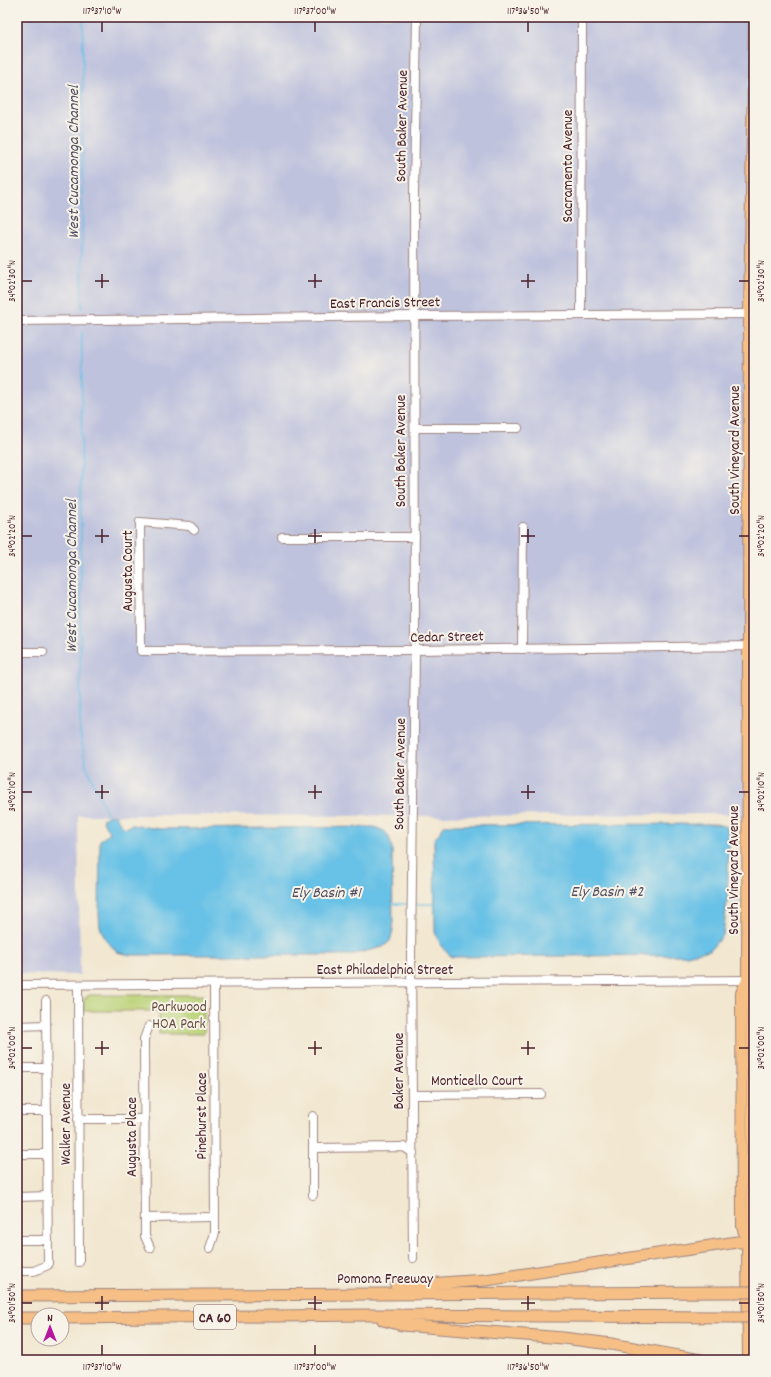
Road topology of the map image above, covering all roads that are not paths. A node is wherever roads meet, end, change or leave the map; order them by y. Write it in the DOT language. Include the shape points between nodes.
graph roads {
  1 [pos="417,17"];
  2 [pos="582,17"];
  3 [pos="754,17"];
  4 [pos="752,314"];
  5 [pos="581,315"];
  6 [pos="415,316"];
  7 [pos="17,321"];
  8 [pos="415,428"];
  9 [pos="518,428"];
  10 [pos="523,527"];
  11 [pos="194,530"];
  12 [pos="282,537"];
  13 [pos="415,537"];
  14 [pos="751,646"];
  15 [pos="522,649"];
  16 [pos="415,650"];
  17 [pos="141,651"];
  18 [pos="17,652"];
  19 [pos="43,652"];
  20 [pos="412,884"];
  21 [pos="751,980"];
  22 [pos="411,982"];
  23 [pos="214,984"];
  24 [pos="17,985"];
  25 [pos="78,985"];
  26 [pos="46,1001"];
  27 [pos="46,1025"];
  28 [pos="17,1026"];
  29 [pos="148,1026"];
  30 [pos="17,1068"];
  31 [pos="47,1068"];
  32 [pos="541,1094"];
  33 [pos="412,1095"];
  34 [pos="17,1111"];
  35 [pos="47,1111"];
  36 [pos="313,1116"];
  37 [pos="78,1119"];
  38 [pos="145,1119"];
  39 [pos="313,1148"];
  40 [pos="413,1153"];
  41 [pos="17,1154"];
  42 [pos="47,1154"];
  43 [pos="313,1195"];
  44 [pos="48,1196"];
  45 [pos="17,1197"];
  46 [pos="215,1217"];
  47 [pos="145,1218"];
  48 [pos="17,1240"];
  49 [pos="48,1240"];
  50 [pos="750,1241"];
  51 [pos="150,1248"];
  52 [pos="210,1248"];
  53 [pos="413,1258"];
  54 [pos="79,1262"];
  55 [pos="17,1271"];
  56 [pos="754,1292"];
  57 [pos="268,1294"];
  58 [pos="17,1296"];
  59 [pos="367,1315"];
  60 [pos="754,1317"];
  61 [pos="17,1318"];
  62 [pos="30,1318"];
  63 [pos="70,1318"];
  64 [pos="701,1360"];
  65 [pos="748,1360"];
  1 -- 6 [label="street, South Baker Avenue"];
  2 -- 5 [label="street, Sacramento Avenue"];
  3 -- 4 [label="main road, South Vineyard Avenue"];
  4 -- 5 [label="street, East Francis Street"];
  4 -- 14 [label="main road, South Vineyard Avenue"];
  5 -- 6 [label="street, East Francis Street"];
  6 -- 7 [label="street, East Francis Street"];
  6 -- 8 [label="street, South Baker Avenue"];
  8 -- 9 [label="street"];
  8 -- 13 [label="street, South Baker Avenue"];
  10 -- 15 [label="street"];
  11 -- 17 [label="street, Augusta Court" via="190,526 140,522"];
  12 -- 13 [label="street"];
  13 -- 16 [label="street, South Baker Avenue"];
  14 -- 15 [label="street, Cedar Street"];
  14 -- 21 [label="main road, South Vineyard Avenue" via="748,895"];
  15 -- 16 [label="street, Cedar Street"];
  16 -- 17 [label="street, Cedar Street"];
  16 -- 20 [label="street, South Baker Avenue"];
  18 -- 19 [label="street"];
  20 -- 22 [label="street, Baker Avenue"];
  21 -- 22 [label="street, East Philadelphia Street"];
  21 -- 50 [label="main road, South Vineyard Avenue" via="741,993 742,1227"];
  22 -- 23 [label="street, East Philadelphia Street"];
  22 -- 33 [label="street, Baker Avenue"];
  23 -- 25 [label="street, East Philadelphia Street"];
  23 -- 46 [label="street, Pinehurst Place"];
  24 -- 25 [label="street, East Philadelphia Street"];
  25 -- 37 [label="street, Walker Avenue"];
  26 -- 27 [label="street, Walker Avenue"];
  27 -- 28 [label="street"];
  27 -- 31 [label="street, Walker Avenue"];
  29 -- 38 [label="street, Augusta Place" via="144,1039"];
  30 -- 31 [label="street"];
  31 -- 35 [label="street, Walker Avenue"];
  32 -- 33 [label="street, Monticello Court"];
  33 -- 40 [label="street, Baker Avenue"];
  34 -- 35 [label="street"];
  35 -- 42 [label="street, Walker Avenue"];
  36 -- 39 [label="street"];
  37 -- 38 [label="street"];
  37 -- 54 [label="street, Walker Avenue"];
  38 -- 47 [label="street, Augusta Place"];
  39 -- 40 [label="street" via="404,1147"];
  39 -- 43 [label="street"];
  40 -- 53 [label="street, Baker Avenue"];
  41 -- 42 [label="street"];
  42 -- 44 [label="street, Walker Avenue"];
  44 -- 45 [label="street"];
  44 -- 49 [label="street, Walker Avenue"];
  46 -- 47 [label="street"];
  46 -- 52 [label="street, Pinehurst Place" via="215,1233"];
  47 -- 51 [label="street, Augusta Place" via="145,1236"];
  48 -- 49 [label="street"];
  49 -- 55 [label="street, Walker Avenue" via="48,1265 34,1271"];
  50 -- 57 [label="highway" via="486,1280"];
  50 -- 65 [label="main road, South Vineyard Avenue"];
  56 -- 57 [label="highway, Pomona Freeway / CA 60, bridge"];
  57 -- 58 [label="highway, Pomona Freeway / CA 60"];
  59 -- 60 [label="highway, CA 60, bridge"];
  59 -- 63 [label="highway, CA 60"];
  59 -- 64 [label="highway" via="402,1325 611,1344"];
  61 -- 62 [label="highway"];
}
